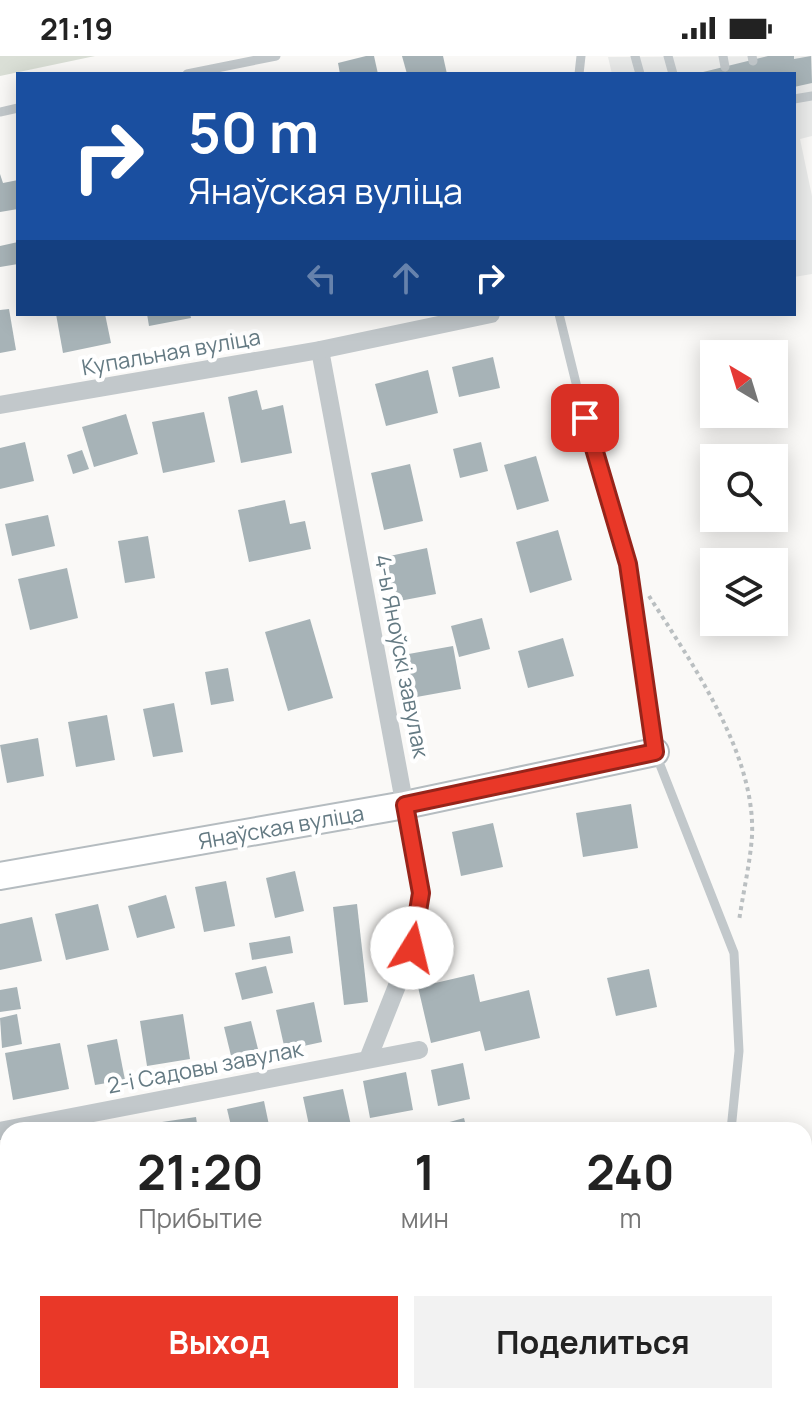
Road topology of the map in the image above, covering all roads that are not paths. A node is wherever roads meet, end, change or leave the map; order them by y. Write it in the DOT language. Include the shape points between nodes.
graph roads {
  1 [pos="276,56"];
  2 [pos="723,56"];
  3 [pos="725,67"];
  4 [pos="197,72"];
  5 [pos="482,316"];
  6 [pos="559,316"];
  7 [pos="320,350"];
  8 [pos="0,405"];
  9 [pos="655,752"];
  10 [pos="405,805"];
  11 [pos="0,876"];
  12 [pos="419,1050"];
  13 [pos="368,1059"];
  14 [pos="46,1122"];
  15 [pos="732,1122"];
  1 -- 4 [label="lane"];
  2 -- 3 [label="lane"];
  5 -- 7 [label="street, Купальная вуліца"];
  6 -- 9 [label="lane" via="628,564"];
  7 -- 8 [label="street, Купальная вуліца"];
  7 -- 10 [label="street, 4-ы Яноўскі завулак"];
  9 -- 10 [label="street, Янаўская вуліца"];
  9 -- 15 [label="lane" via="734,953 739,1051"];
  10 -- 11 [label="street, Янаўская вуліца"];
  10 -- 13 [label="street, 4-ы Яноўскі завулак" via="421,893 412,948"];
  12 -- 13 [label="street, 2-і Садовы завулак"];
  13 -- 14 [label="street, 2-і Садовы завулак"];
}
